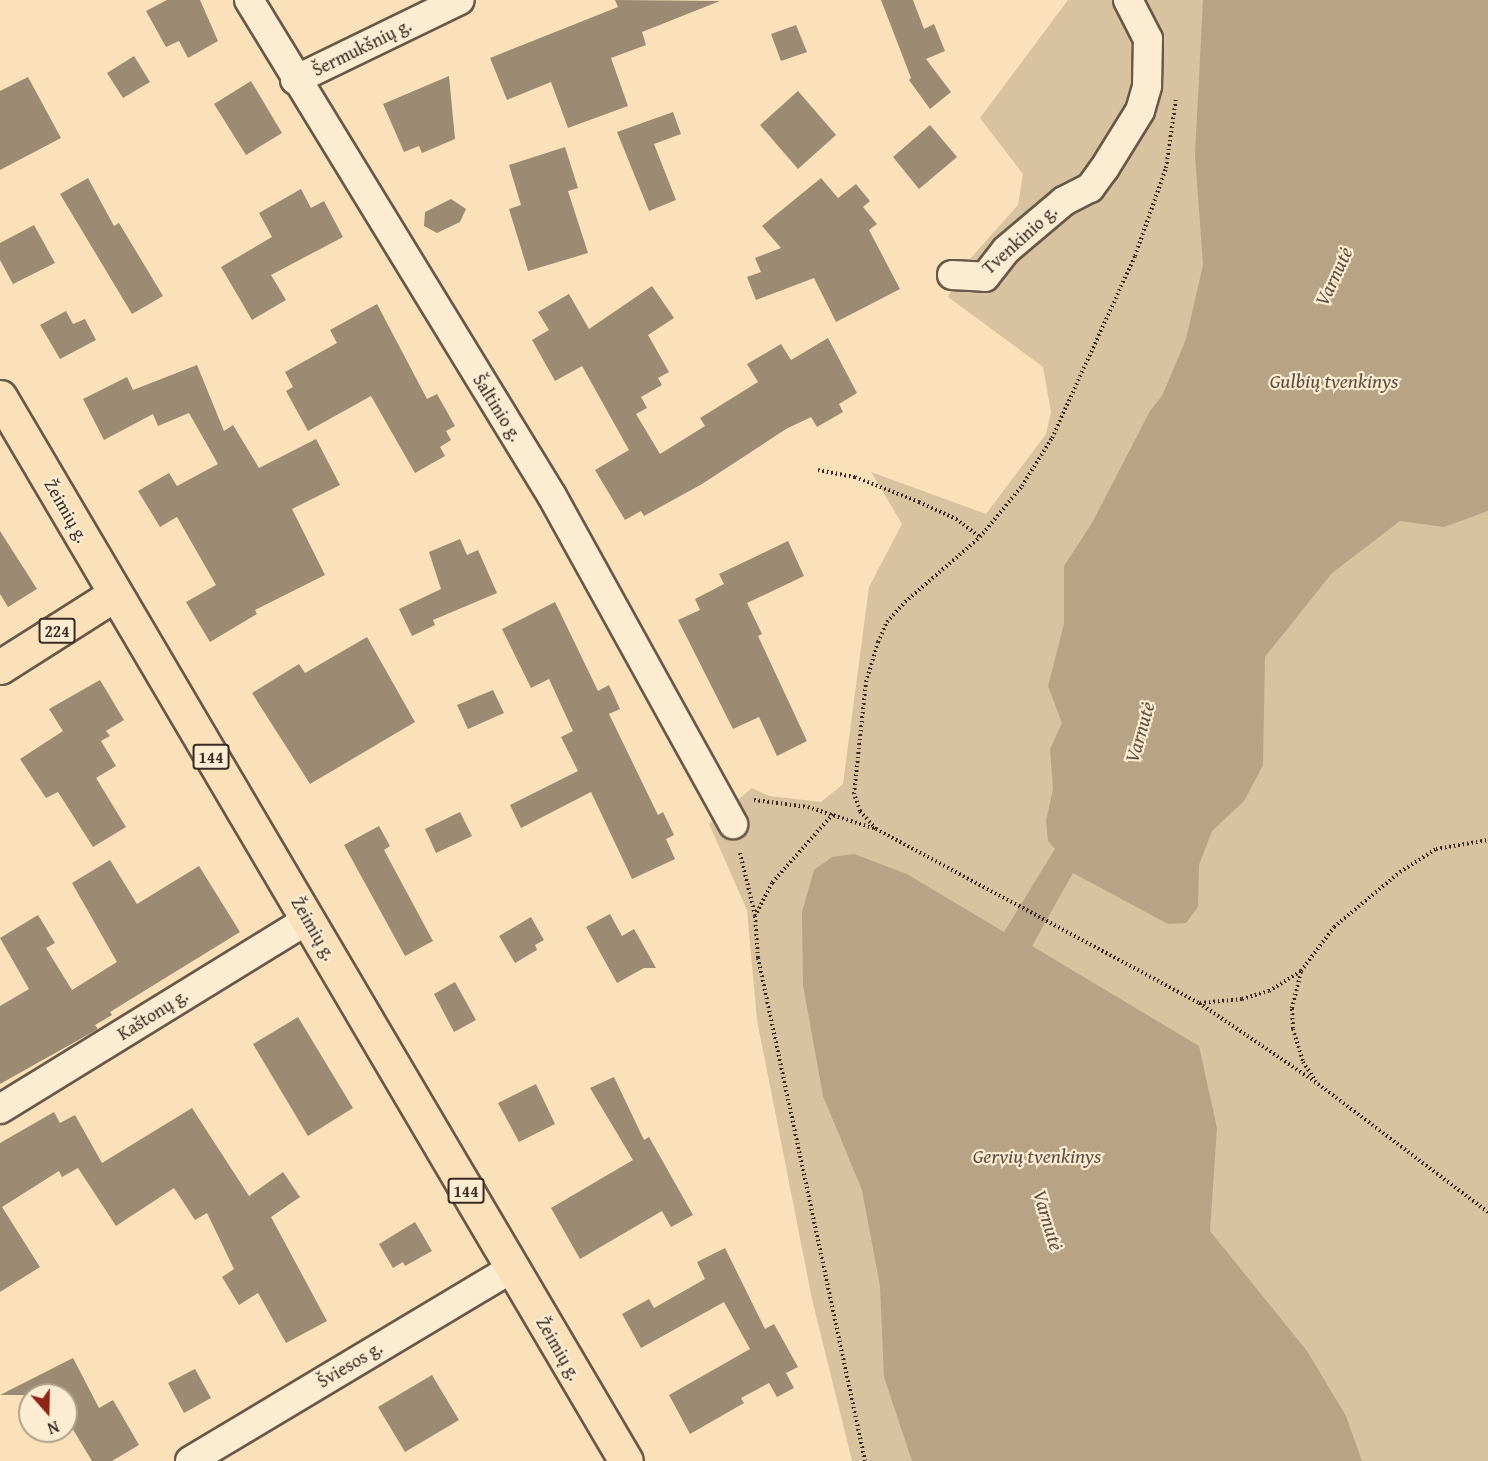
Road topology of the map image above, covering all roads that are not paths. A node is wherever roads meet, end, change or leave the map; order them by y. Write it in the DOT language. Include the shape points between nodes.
graph roads {
  1 [pos="249,0"];
  2 [pos="460,0"];
  3 [pos="1128,0"];
  4 [pos="296,80"];
  5 [pos="952,275"];
  6 [pos="0,397"];
  7 [pos="115,594"];
  8 [pos="0,668"];
  9 [pos="733,824"];
  10 [pos="307,920"];
  11 [pos="0,1109"];
  12 [pos="511,1269"];
  13 [pos="190,1461"];
  14 [pos="626,1461"];
  1 -- 4 [label="street, Šaltinio g."];
  2 -- 4 [label="street, Šermukšnių g."];
  3 -- 5 [label="street, Tvenkinio g." via="1148,39 1147,87 1140,111 1104,169 1090,188 1064,201 1006,250 985,277"];
  4 -- 9 [label="street, Šaltinio g." via="552,496"];
  6 -- 7 [label="main road, Žeimių g. / 144"];
  7 -- 8 [label="main road, 224"];
  7 -- 10 [label="main road, Žeimių g. / 144"];
  10 -- 11 [label="street, Kaštonų g."];
  10 -- 12 [label="main road, Žeimių g. / 144"];
  12 -- 13 [label="street, Šviesos g."];
  12 -- 14 [label="main road, Žeimių g. / 144"];
}
